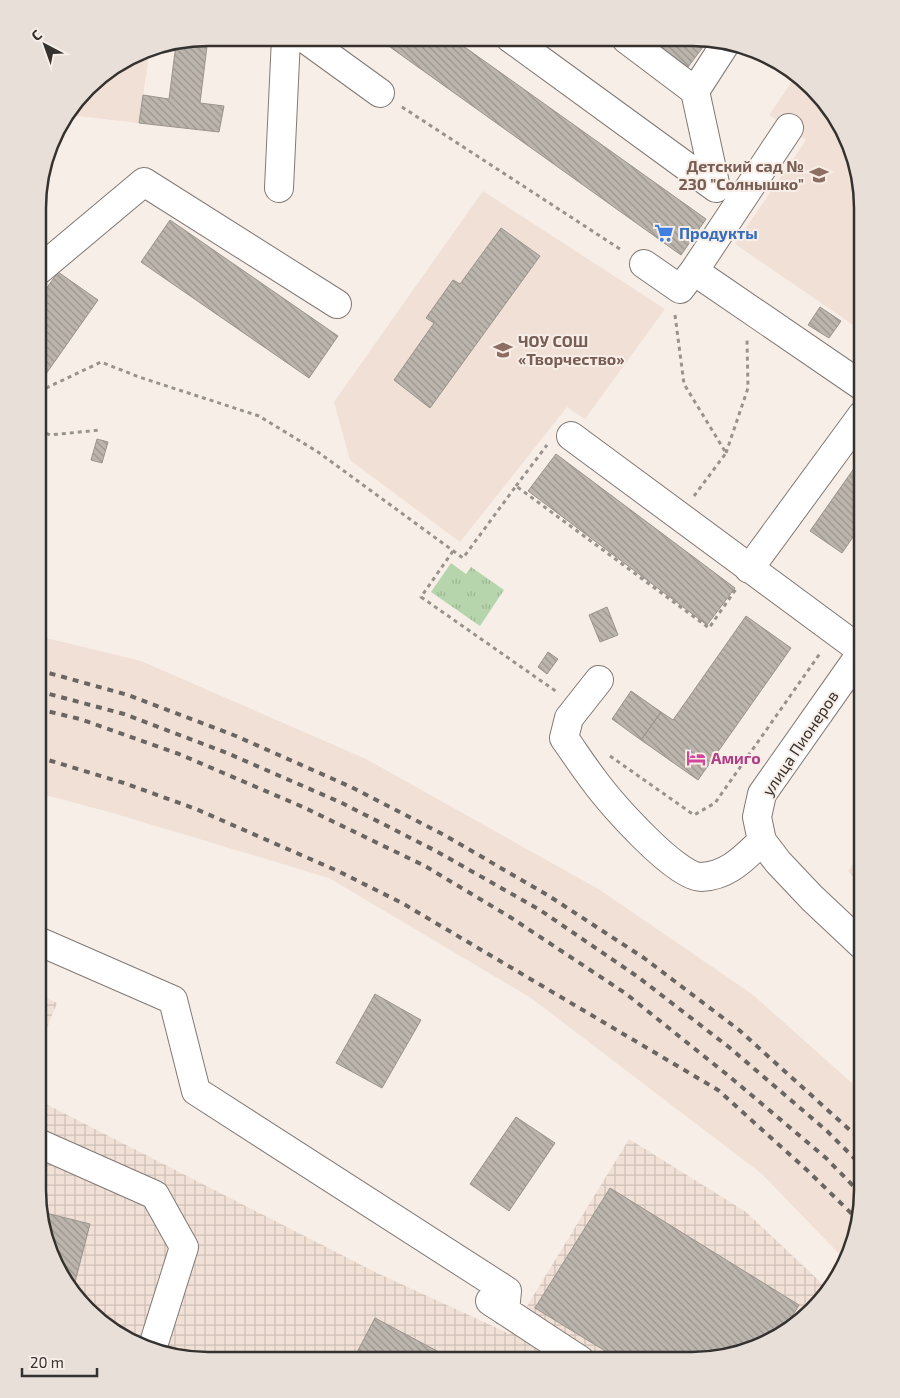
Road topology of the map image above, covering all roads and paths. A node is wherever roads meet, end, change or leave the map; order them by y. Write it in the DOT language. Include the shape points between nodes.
graph roads {
  1 [pos="286,46"];
  2 [pos="315,46"];
  3 [pos="521,46"];
  4 [pos="635,46"];
  5 [pos="722,50"];
  6 [pos="695,91"];
  7 [pos="380,93"];
  8 [pos="789,128"];
  9 [pos="279,188"];
  10 [pos="46,264"];
  11 [pos="644,264"];
  12 [pos="694,271"];
  13 [pos="666,280"];
  14 [pos="337,304"];
  15 [pos="748,308"];
  16 [pos="854,380"];
  17 [pos="46,388"];
  18 [pos="854,426"];
  19 [pos="100,430"];
  20 [pos="46,433"];
  21 [pos="571,436"];
  22 [pos="726,453"];
  23 [pos="516,486"];
  24 [pos="679,517"];
  25 [pos="453,551"];
  26 [pos="749,569"];
  27 [pos="836,632"];
  28 [pos="854,646"];
  29 [pos="854,664"];
  30 [pos="599,680"];
  31 [pos="578,707"];
  32 [pos="608,755"];
  33 [pos="762,841"];
  34 [pos="853,937"];
  35 [pos="46,944"];
  36 [pos="46,1147"];
  37 [pos="414,1250"];
  38 [pos="505,1311"];
  39 [pos="154,1342"];
  40 [pos="568,1352"];
  1 -- 9 [label="street"];
  2 -- 7 [label="street"];
  3 -- 6 [label="street" via="716,188"];
  4 -- 6 [label="street"];
  5 -- 6 [label="street"];
  7 -- 11 [label="path"];
  8 -- 12 [label="street"];
  10 -- 14 [label="street" via="144,182"];
  11 -- 13 [label="street"];
  12 -- 13 [label="street" via="680,289"];
  12 -- 15 [label="street"];
  13 -- 22 [label="path" via="674,310 684,384"];
  15 -- 16 [label="street"];
  15 -- 22 [label="path" via="748,388"];
  17 -- 25 [label="path" via="101,362 259,416 318,452"];
  18 -- 26 [label="street"];
  19 -- 20 [label="path"];
  21 -- 23 [label="path" via="560,427"];
  21 -- 24 [label="street"];
  22 -- 24 [label="path"];
  23 -- 25 [label="path" via="463,558"];
  23 -- 26 [label="path" via="709,628"];
  24 -- 26 [label="street"];
  25 -- 31 [label="path" via="421,596"];
  26 -- 27 [label="street"];
  27 -- 28 [label="street"];
  27 -- 32 [label="path" via="715,803 694,815"];
  29 -- 33 [label="street, улица Пионеров" via="762,794 757,817"];
  30 -- 31 [label="street"];
  31 -- 33 [label="street" via="569,718 564,738 594,781 650,844 684,872 699,877 716,876 737,865"];
  33 -- 34 [label="street" via="812,898"];
  35 -- 38 [label="street" via="173,1000 196,1091 507,1291"];
  36 -- 39 [label="street" via="155,1195 184,1247"];
  37 -- 38 [label="street"];
  38 -- 40 [label="street"];
}
